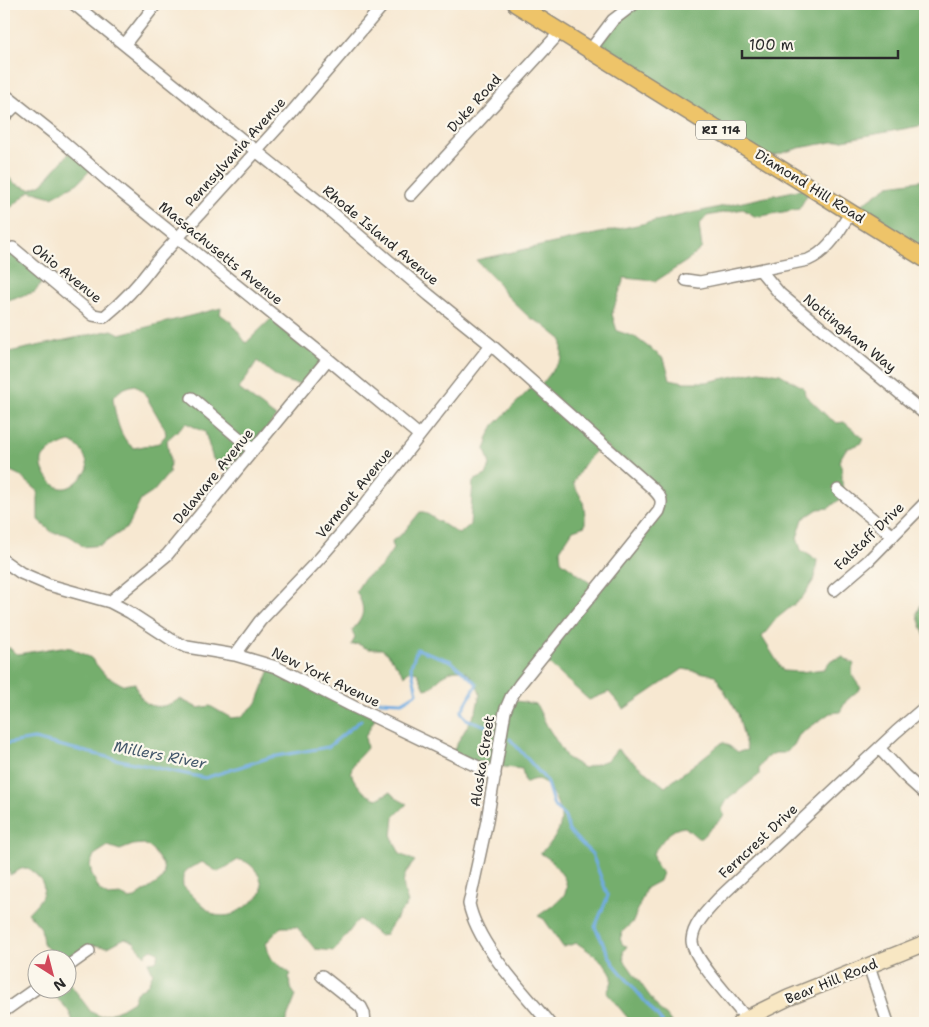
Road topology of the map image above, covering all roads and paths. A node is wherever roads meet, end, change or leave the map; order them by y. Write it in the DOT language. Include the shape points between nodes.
graph roads {
  1 [pos="74,4"];
  2 [pos="156,4"];
  3 [pos="384,4"];
  4 [pos="516,4"];
  5 [pos="634,4"];
  6 [pos="558,29"];
  7 [pos="125,44"];
  8 [pos="591,49"];
  9 [pos="4,94"];
  10 [pos="16,105"];
  11 [pos="4,117"];
  12 [pos="255,152"];
  13 [pos="411,195"];
  14 [pos="850,212"];
  15 [pos="179,238"];
  16 [pos="12,248"];
  17 [pos="925,259"];
  18 [pos="761,271"];
  19 [pos="686,280"];
  20 [pos="104,317"];
  21 [pos="491,345"];
  22 [pos="328,359"];
  23 [pos="192,398"];
  24 [pos="925,414"];
  25 [pos="419,436"];
  26 [pos="253,450"];
  27 [pos="838,490"];
  28 [pos="661,499"];
  29 [pos="925,503"];
  30 [pos="893,536"];
  31 [pos="4,561"];
  32 [pos="834,590"];
  33 [pos="110,602"];
  34 [pos="235,655"];
  35 [pos="925,707"];
  36 [pos="879,748"];
  37 [pos="496,775"];
  38 [pos="925,794"];
  39 [pos="925,943"];
  40 [pos="89,951"];
  41 [pos="78,959"];
  42 [pos="869,966"];
  43 [pos="322,976"];
  44 [pos="28,994"];
  45 [pos="4,1011"];
  46 [pos="743,1021"];
  47 [pos="364,1023"];
  48 [pos="549,1023"];
  49 [pos="888,1023"];
  1 -- 7 [label="street, Rhode Island Avenue"];
  2 -- 7 [label="street"];
  3 -- 12 [label="street, Pennsylvania Avenue"];
  4 -- 6 [label="main road, Diamond Hill Road / RI 114"];
  5 -- 8 [label="street" via="613,20"];
  6 -- 8 [label="main road, Diamond Hill Road / RI 114"];
  6 -- 13 [label="street, Duke Road" via="554,38"];
  7 -- 12 [label="street, Rhode Island Avenue"];
  8 -- 14 [label="main road, Diamond Hill Road / RI 114"];
  9 -- 10 [label="street, Massachusetts Avenue"];
  10 -- 11 [label="street"];
  10 -- 15 [label="street, Massachusetts Avenue"];
  12 -- 15 [label="street, Pennsylvania Avenue"];
  12 -- 21 [label="street, Rhode Island Avenue"];
  14 -- 17 [label="main road, Diamond Hill Road / RI 114"];
  14 -- 18 [label="street" via="820,255"];
  15 -- 20 [label="street, Pennsylvania Avenue"];
  15 -- 22 [label="street, Massachusetts Avenue"];
  16 -- 20 [label="street, Ohio Avenue" via="93,315"];
  18 -- 19 [label="street" via="700,282"];
  18 -- 24 [label="street, Nottingham Way" via="785,299"];
  21 -- 25 [label="street, Vermont Avenue"];
  21 -- 28 [label="street, Rhode Island Avenue" via="652,487"];
  22 -- 25 [label="street, Massachusetts Avenue"];
  22 -- 26 [label="street, Delaware Avenue"];
  23 -- 26 [label="street"];
  25 -- 34 [label="street, Vermont Avenue" via="356,516 260,621"];
  26 -- 33 [label="street, Delaware Avenue" via="167,555"];
  27 -- 30 [label="street"];
  28 -- 37 [label="street, Alaska Street" via="659,511 511,697 505,711"];
  29 -- 30 [label="street, Falstaff Drive"];
  30 -- 32 [label="street, Falstaff Drive"];
  31 -- 33 [label="street, New York Avenue" via="48,585"];
  33 -- 34 [label="street, New York Avenue" via="187,647"];
  34 -- 37 [label="street, New York Avenue" via="297,676"];
  35 -- 36 [label="street, Ferncrest Drive"];
  36 -- 38 [label="street"];
  36 -- 46 [label="street, Ferncrest Drive" via="719,898 698,924 692,940 694,949"];
  37 -- 48 [label="street, Alaska Street" via="469,904 471,914 492,952"];
  39 -- 42 [label="street, Bear Hill Road"];
  40 -- 41 [label="street"];
  42 -- 46 [label="street, Bear Hill Road" via="788,998"];
  42 -- 49 [label="street"];
  43 -- 47 [label="street" via="361,1007"];
  44 -- 45 [label="street"];
}
